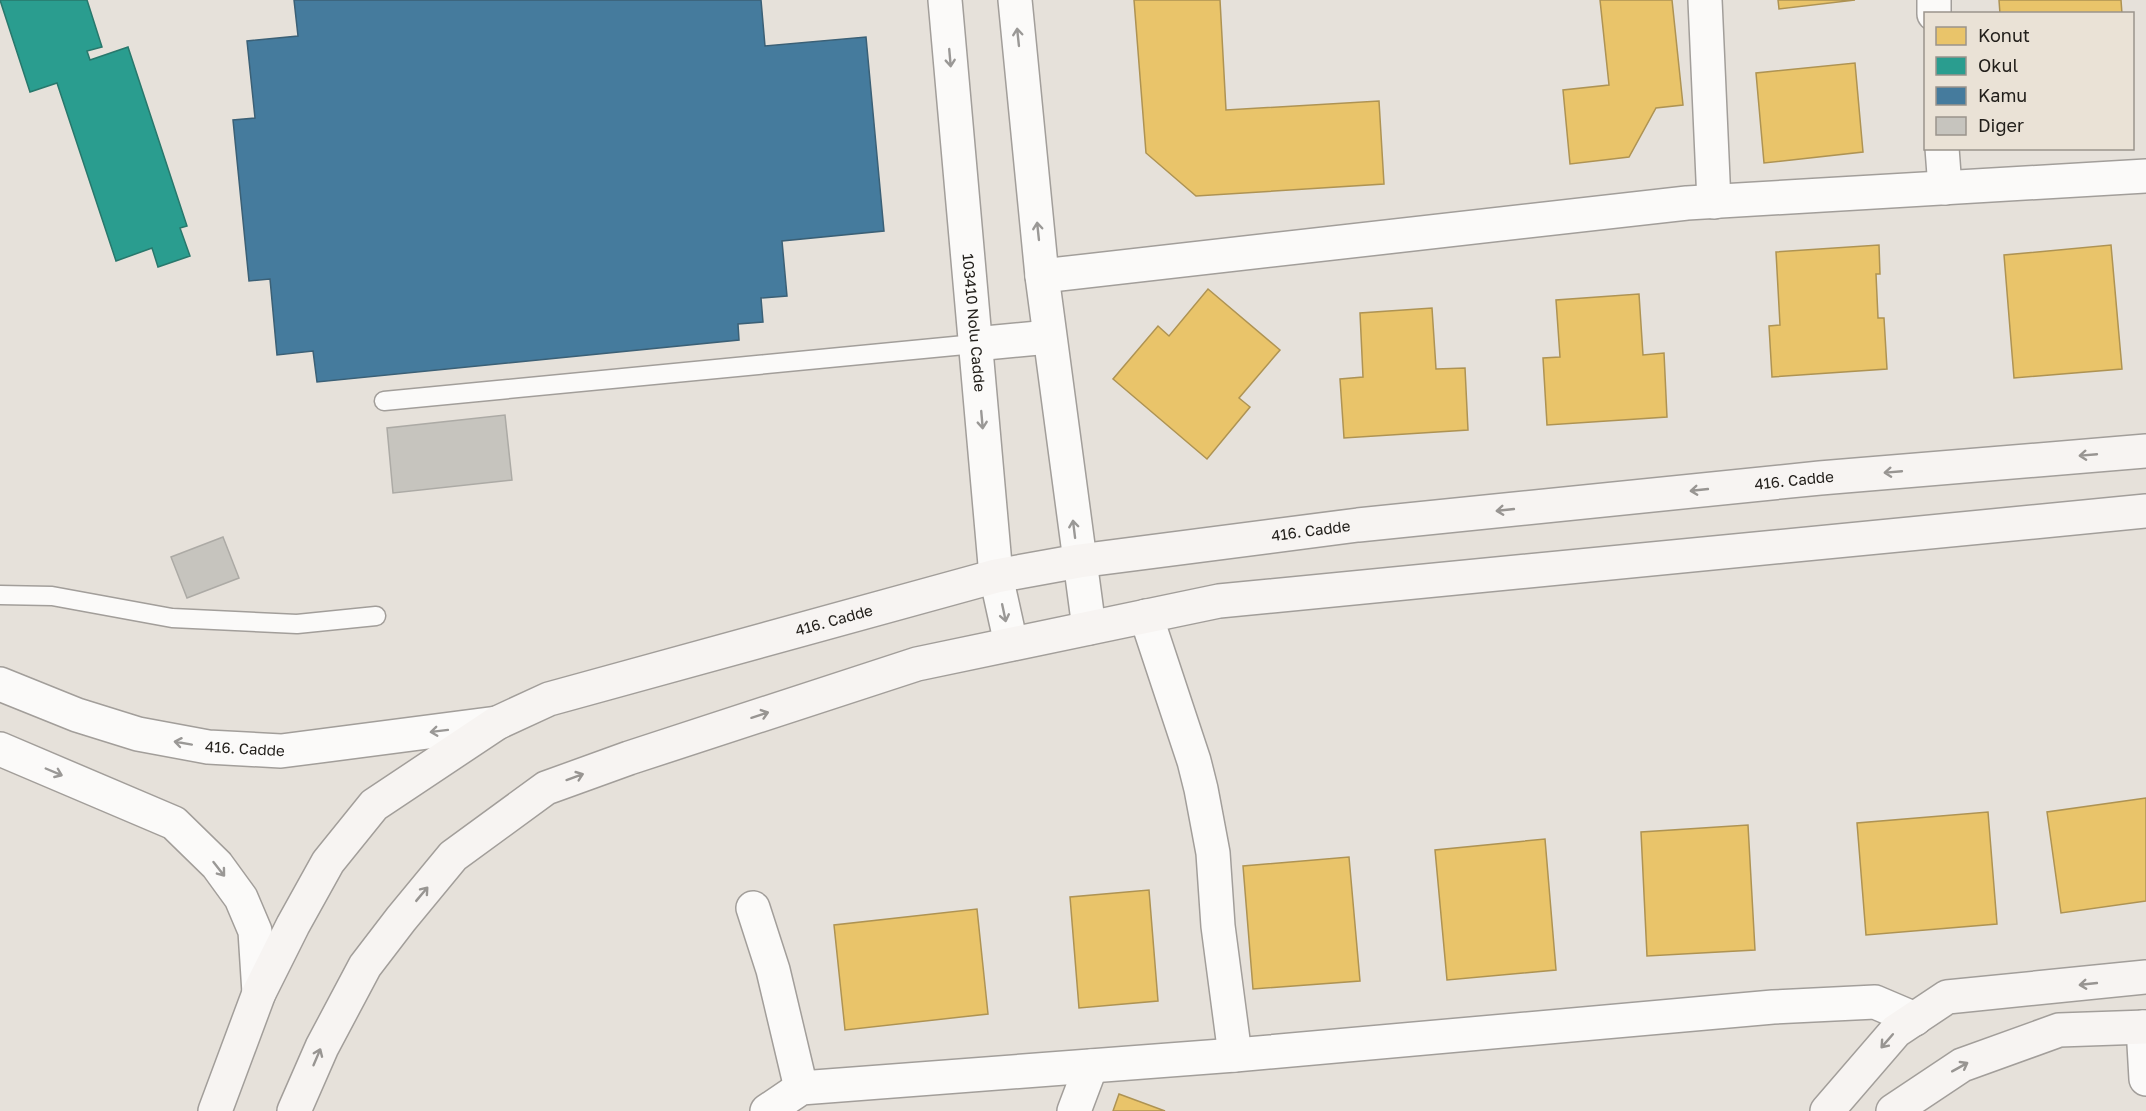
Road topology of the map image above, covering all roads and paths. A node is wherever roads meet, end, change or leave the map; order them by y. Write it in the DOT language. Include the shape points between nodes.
graph roads {
  1 [pos="945,0"];
  2 [pos="1015,0"];
  3 [pos="1705,0"];
  4 [pos="1942,150"];
  5 [pos="2146,176"];
  6 [pos="1945,188"];
  7 [pos="1714,202"];
  8 [pos="1042,276"];
  9 [pos="1049,337"];
  10 [pos="975,344"];
  11 [pos="384,401"];
  12 [pos="2146,451"];
  13 [pos="2146,511"];
  14 [pos="1079,561"];
  15 [pos="996,576"];
  16 [pos="0,595"];
  17 [pos="376,616"];
  18 [pos="1146,616"];
  19 [pos="1089,628"];
  20 [pos="1011,644"];
  21 [pos="0,684"];
  22 [pos="497,723"];
  23 [pos="0,749"];
  24 [pos="753,908"];
  25 [pos="2146,978"];
  26 [pos="259,993"];
  27 [pos="1915,1019"];
  28 [pos="2145,1027"];
  29 [pos="1235,1055"];
  30 [pos="1091,1066"];
  31 [pos="2146,1079"];
  32 [pos="801,1088"];
  33 [pos="1926,1100"];
  34 [pos="215,1111"];
  35 [pos="294,1111"];
  36 [pos="767,1111"];
  37 [pos="1074,1111"];
  38 [pos="1827,1111"];
  39 [pos="1893,1111"];
  1 -- 10 [label="street, 103410 Nolu Cadde, one-way"];
  8 -- 2 [label="street, one-way"];
  3 -- 7 [label="street"];
  4 -- 6 [label="street"];
  5 -- 6 [label="street"];
  6 -- 7 [label="street"];
  7 -- 8 [label="street"];
  8 -- 9 [label="street"];
  9 -- 10 [label="street"];
  14 -- 9 [label="street, one-way"];
  10 -- 11 [label="lane"];
  10 -- 15 [label="street, 103410 Nolu Cadde, one-way"];
  12 -- 14 [label="main road, 416. Cadde, one-way" via="1820,478 1418,519"];
  13 -- 18 [label="main road" via="1219,601"];
  14 -- 15 [label="main road, 416. Cadde"];
  14 -- 19 [label="street"];
  15 -- 20 [label="street, 103410 Nolu Cadde, one-way"];
  15 -- 22 [label="main road, 416. Cadde" via="549,699"];
  16 -- 17 [label="lane" via="52,596 172,618 297,624"];
  18 -- 19 [label="main road"];
  18 -- 29 [label="street" via="1201,789 1213,853"];
  19 -- 20 [label="main road"];
  35 -- 20 [label="main road, one-way" via="365,966 401,919 453,856 546,788 917,664"];
  22 -- 21 [label="street, 416. Cadde, one-way" via="281,751 208,747 138,734"];
  22 -- 26 [label="main road, 416. Cadde" via="374,806 328,862"];
  23 -- 26 [label="street, one-way" via="174,823 217,865 241,898 255,930"];
  24 -- 32 [label="street" via="773,970"];
  25 -- 27 [label="main road, one-way" via="1947,997"];
  26 -- 34 [label="main road, 416. Cadde"];
  27 -- 29 [label="street" via="1875,1002 1773,1007"];
  27 -- 38 [label="main road, one-way" via="1896,1031"];
  28 -- 31 [label="street"];
  33 -- 28 [label="main road, one-way" via="1962,1065 2059,1030"];
  29 -- 30 [label="street"];
  30 -- 32 [label="street"];
  30 -- 37 [label="street"];
  32 -- 36 [label="street"];
  33 -- 39 [label="main road"];
}
